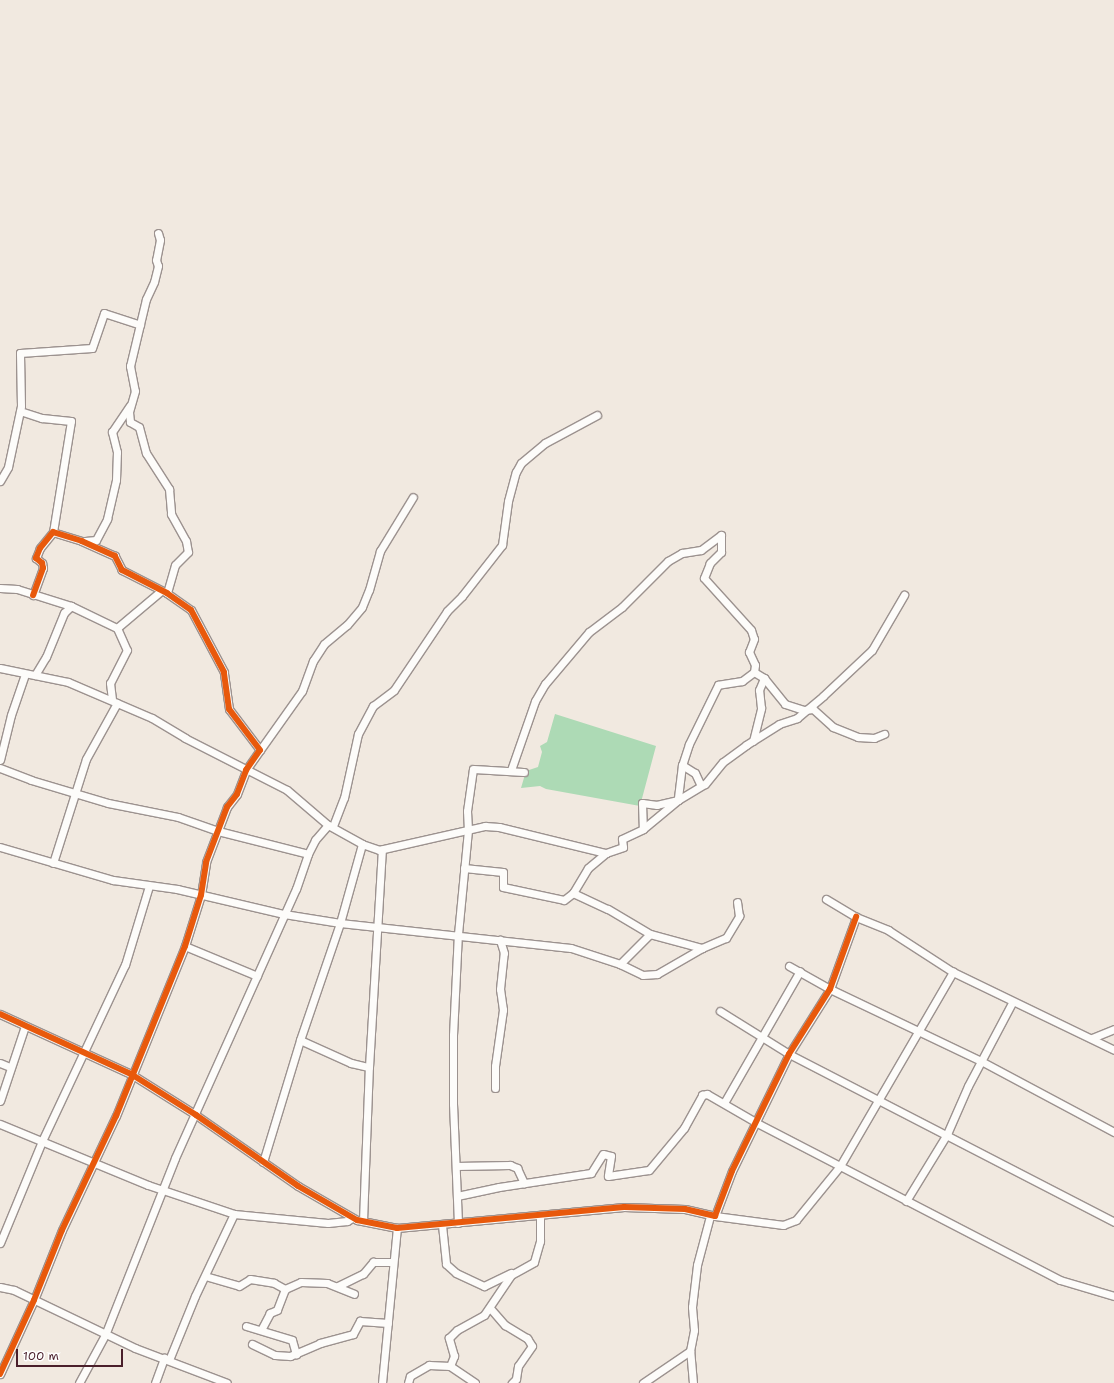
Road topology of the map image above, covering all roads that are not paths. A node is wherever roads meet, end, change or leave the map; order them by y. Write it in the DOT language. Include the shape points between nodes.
graph roads {
  1 [pos="158,233"];
  2 [pos="140,324"];
  3 [pos="130,405"];
  4 [pos="20,411"];
  5 [pos="597,415"];
  6 [pos="0,481"];
  7 [pos="414,497"];
  8 [pos="53,532"];
  9 [pos="82,541"];
  10 [pos="0,588"];
  11 [pos="164,592"];
  12 [pos="33,595"];
  13 [pos="904,595"];
  14 [pos="71,606"];
  15 [pos="117,628"];
  16 [pos="0,668"];
  17 [pos="754,672"];
  18 [pos="26,674"];
  19 [pos="34,675"];
  20 [pos="764,678"];
  21 [pos="115,702"];
  22 [pos="804,710"];
  23 [pos="884,734"];
  24 [pos="753,741"];
  25 [pos="260,750"];
  26 [pos="0,760"];
  27 [pos="682,765"];
  28 [pos="0,768"];
  29 [pos="246,770"];
  30 [pos="510,770"];
  31 [pos="524,772"];
  32 [pos="701,786"];
  33 [pos="74,793"];
  34 [pos="678,800"];
  35 [pos="331,826"];
  36 [pos="643,829"];
  37 [pos="468,830"];
  38 [pos="218,831"];
  39 [pos="362,844"];
  40 [pos="0,847"];
  41 [pos="382,849"];
  42 [pos="606,853"];
  43 [pos="308,854"];
  44 [pos="53,862"];
  45 [pos="464,868"];
  46 [pos="149,886"];
  47 [pos="573,893"];
  48 [pos="202,895"];
  49 [pos="826,899"];
  50 [pos="737,902"];
  51 [pos="284,914"];
  52 [pos="856,917"];
  53 [pos="340,923"];
  54 [pos="379,926"];
  55 [pos="458,934"];
  56 [pos="650,934"];
  57 [pos="500,940"];
  58 [pos="185,946"];
  59 [pos="702,948"];
  60 [pos="620,964"];
  61 [pos="789,966"];
  62 [pos="800,972"];
  63 [pos="953,972"];
  64 [pos="257,976"];
  65 [pos="830,989"];
  66 [pos="1012,1003"];
  67 [pos="720,1011"];
  68 [pos="0,1014"];
  69 [pos="25,1026"];
  70 [pos="1114,1029"];
  71 [pos="919,1030"];
  72 [pos="761,1038"];
  73 [pos="1092,1038"];
  74 [pos="300,1040"];
  75 [pos="1114,1050"];
  76 [pos="83,1052"];
  77 [pos="790,1054"];
  78 [pos="981,1061"];
  79 [pos="0,1063"];
  80 [pos="10,1067"];
  81 [pos="368,1067"];
  82 [pos="131,1074"];
  83 [pos="495,1088"];
  84 [pos="881,1099"];
  85 [pos="0,1101"];
  86 [pos="724,1103"];
  87 [pos="196,1115"];
  88 [pos="757,1123"];
  89 [pos="0,1124"];
  90 [pos="1114,1132"];
  91 [pos="947,1134"];
  92 [pos="42,1141"];
  93 [pos="93,1162"];
  94 [pos="263,1162"];
  95 [pos="456,1166"];
  96 [pos="840,1166"];
  97 [pos="524,1183"];
  98 [pos="163,1190"];
  99 [pos="457,1196"];
  100 [pos="906,1201"];
  101 [pos="234,1214"];
  102 [pos="540,1216"];
  103 [pos="713,1216"];
  104 [pos="352,1218"];
  105 [pos="363,1221"];
  106 [pos="1114,1222"];
  107 [pos="458,1223"];
  108 [pos="442,1225"];
  109 [pos="397,1228"];
  110 [pos="0,1243"];
  111 [pos="393,1262"];
  112 [pos="515,1272"];
  113 [pos="205,1276"];
  114 [pos="338,1286"];
  115 [pos="0,1287"];
  116 [pos="285,1289"];
  117 [pos="354,1294"];
  118 [pos="1114,1296"];
  119 [pos="34,1300"];
  120 [pos="490,1308"];
  121 [pos="388,1323"];
  122 [pos="246,1326"];
  123 [pos="261,1330"];
  124 [pos="105,1335"];
  125 [pos="252,1344"];
  126 [pos="690,1350"];
  127 [pos="296,1354"];
  128 [pos="166,1359"];
  129 [pos="450,1366"];
  130 [pos="0,1374"];
  131 [pos="79,1383"];
  132 [pos="155,1383"];
  133 [pos="227,1383"];
  134 [pos="382,1383"];
  135 [pos="408,1383"];
  136 [pos="475,1383"];
  137 [pos="512,1383"];
  138 [pos="643,1383"];
  139 [pos="693,1383"];
  1 -- 2 [label="street" via="158,266"];
  2 -- 3 [label="street" via="130,366 135,391"];
  2 -- 4 [label="street" via="104,313 92,348 20,354"];
  3 -- 9 [label="street" via="112,432 117,452 116,480 107,519 96,540"];
  3 -- 11 [label="street" via="130,422 138,427 146,453 169,489 171,514 188,552 175,564"];
  4 -- 6 [label="street" via="8,467"];
  4 -- 8 [label="street" via="42,418 72,421"];
  5 -- 35 [label="street" via="545,444 521,463 508,501 502,545 462,596 446,611 394,690 373,706 358,734 344,798"];
  7 -- 25 [label="street" via="380,552 362,607 347,625 324,644 313,661 302,691"];
  8 -- 9 [label="street"];
  8 -- 12 [label="street" via="40,548 36,558 42,563 43,568"];
  9 -- 11 [label="street" via="115,556 122,570"];
  10 -- 12 [label="street" via="17,589"];
  11 -- 15 [label="street"];
  11 -- 25 [label="street" via="191,610 224,672 230,709"];
  12 -- 14 [label="street"];
  13 -- 22 [label="street" via="867,656"];
  14 -- 15 [label="street"];
  14 -- 19 [label="street" via="64,613 46,657"];
  15 -- 21 [label="street" via="127,650 110,683"];
  16 -- 18 [label="street"];
  17 -- 20 [label="street"];
  17 -- 27 [label="street" via="742,681 718,685 692,737"];
  17 -- 30 [label="street" via="755,665 749,652 754,639 751,630 704,578 710,563 721,552 721,535 701,550 682,554 668,561 622,607 589,632 545,684 535,701"];
  18 -- 19 [label="street"];
  18 -- 26 [label="street" via="11,715"];
  19 -- 21 [label="street" via="68,682"];
  20 -- 22 [label="street" via="785,704"];
  20 -- 24 [label="street" via="759,690 761,708"];
  21 -- 29 [label="street" via="152,718"];
  21 -- 33 [label="street" via="93,744"];
  22 -- 23 [label="street" via="817,712 833,727 855,736 874,738"];
  22 -- 24 [label="street" via="797,718 779,724"];
  24 -- 32 [label="street" via="722,762"];
  25 -- 29 [label="street"];
  27 -- 32 [label="street" via="695,773"];
  27 -- 34 [label="street"];
  28 -- 33 [label="street"];
  29 -- 35 [label="street" via="287,790"];
  29 -- 38 [label="street"];
  30 -- 31 [label="street"];
  30 -- 37 [label="street" via="473,769 467,811"];
  32 -- 34 [label="street"];
  33 -- 38 [label="street" via="108,803 178,817"];
  33 -- 44 [label="street"];
  34 -- 36 [label="street"];
  34 -- 36 [label="street" via="657,805 642,803"];
  35 -- 39 [label="street"];
  35 -- 43 [label="street" via="315,840"];
  36 -- 42 [label="street" via="622,839 623,847"];
  37 -- 41 [label="street"];
  37 -- 42 [label="street" via="485,826 499,827"];
  37 -- 45 [label="street"];
  38 -- 43 [label="street"];
  38 -- 48 [label="street" via="206,862"];
  39 -- 41 [label="street"];
  39 -- 53 [label="street"];
  40 -- 44 [label="street"];
  41 -- 54 [label="street"];
  42 -- 47 [label="street" via="588,868"];
  43 -- 51 [label="street"];
  44 -- 46 [label="street" via="113,880"];
  45 -- 47 [label="street" via="503,872 503,887 537,896 564,900"];
  45 -- 55 [label="street"];
  46 -- 48 [label="street"];
  46 -- 76 [label="street" via="125,965"];
  47 -- 56 [label="street" via="608,909"];
  48 -- 51 [label="street"];
  48 -- 58 [label="street"];
  49 -- 52 [label="street"];
  50 -- 59 [label="street" via="739,916 726,938"];
  51 -- 53 [label="street"];
  51 -- 64 [label="street"];
  52 -- 63 [label="street" via="888,930"];
  52 -- 65 [label="street"];
  53 -- 54 [label="street"];
  53 -- 74 [label="street"];
  54 -- 55 [label="street"];
  54 -- 81 [label="street"];
  55 -- 57 [label="street"];
  55 -- 95 [label="street" via="452,1066"];
  56 -- 59 [label="street"];
  56 -- 60 [label="street"];
  57 -- 60 [label="street" via="571,948"];
  57 -- 83 [label="street" via="504,953 500,989 503,1010 495,1066"];
  58 -- 64 [label="street"];
  58 -- 82 [label="street"];
  59 -- 60 [label="street" via="654,975 636,974"];
  61 -- 62 [label="street"];
  62 -- 65 [label="street"];
  62 -- 72 [label="street"];
  63 -- 66 [label="street"];
  63 -- 71 [label="street"];
  64 -- 87 [label="street"];
  65 -- 71 [label="street"];
  65 -- 77 [label="street"];
  66 -- 73 [label="street"];
  66 -- 78 [label="street"];
  67 -- 72 [label="street"];
  68 -- 69 [label="street"];
  69 -- 76 [label="street"];
  69 -- 80 [label="street"];
  70 -- 73 [label="street"];
  71 -- 78 [label="street"];
  71 -- 84 [label="street"];
  72 -- 77 [label="street"];
  72 -- 86 [label="street"];
  73 -- 75 [label="street"];
  74 -- 81 [label="street" via="351,1063"];
  74 -- 94 [label="street"];
  76 -- 82 [label="street"];
  76 -- 92 [label="street"];
  77 -- 84 [label="street"];
  77 -- 88 [label="street"];
  78 -- 90 [label="street"];
  78 -- 91 [label="street"];
  79 -- 80 [label="street"];
  80 -- 85 [label="street"];
  81 -- 105 [label="street"];
  82 -- 87 [label="street"];
  82 -- 93 [label="street" via="116,1116"];
  84 -- 91 [label="street"];
  84 -- 96 [label="street"];
  86 -- 88 [label="street"];
  86 -- 97 [label="street" via="707,1094 702,1096 684,1128 649,1170 608,1176 612,1156 603,1154 591,1173"];
  87 -- 94 [label="street"];
  87 -- 98 [label="street"];
  88 -- 96 [label="street"];
  88 -- 103 [label="street" via="732,1171"];
  89 -- 92 [label="street"];
  91 -- 100 [label="street"];
  91 -- 106 [label="street"];
  92 -- 93 [label="street"];
  92 -- 110 [label="street"];
  93 -- 98 [label="street"];
  93 -- 119 [label="street"];
  94 -- 104 [label="street"];
  95 -- 97 [label="street" via="510,1165 517,1168"];
  95 -- 99 [label="street"];
  96 -- 100 [label="street"];
  96 -- 103 [label="street" via="790,1224 759,1224"];
  97 -- 99 [label="street"];
  98 -- 101 [label="street"];
  98 -- 124 [label="street" via="132,1262"];
  99 -- 107 [label="street"];
  100 -- 118 [label="street" via="1060,1280"];
  101 -- 104 [label="street" via="328,1224"];
  101 -- 113 [label="street"];
  102 -- 103 [label="street" via="624,1207 685,1209"];
  102 -- 107 [label="street"];
  102 -- 112 [label="street" via="539,1252 534,1262"];
  103 -- 126 [label="street" via="697,1264 692,1307 694,1330"];
  104 -- 105 [label="street"];
  105 -- 109 [label="street"];
  107 -- 108 [label="street"];
  108 -- 109 [label="street"];
  108 -- 112 [label="street" via="446,1264 456,1273 484,1286"];
  109 -- 111 [label="street"];
  111 -- 114 [label="street" via="373,1262 363,1274"];
  111 -- 121 [label="street"];
  112 -- 120 [label="street" via="503,1285"];
  113 -- 116 [label="street" via="239,1286 250,1279 274,1283"];
  113 -- 128 [label="street"];
  114 -- 116 [label="street" via="301,1282"];
  114 -- 117 [label="street"];
  115 -- 119 [label="street"];
  116 -- 123 [label="street" via="277,1310 270,1313"];
  119 -- 124 [label="street"];
  119 -- 130 [label="street"];
  120 -- 129 [label="street" via="474,1323 457,1330 449,1338 454,1356"];
  120 -- 137 [label="street" via="505,1325 527,1338 532,1346 518,1366 516,1379"];
  121 -- 127 [label="street" via="360,1321 353,1334 320,1343"];
  121 -- 134 [label="street"];
  122 -- 123 [label="street"];
  123 -- 127 [label="street" via="269,1335 292,1340"];
  124 -- 128 [label="street"];
  124 -- 131 [label="street"];
  125 -- 127 [label="street" via="275,1355"];
  126 -- 138 [label="street"];
  126 -- 139 [label="street"];
  128 -- 132 [label="street"];
  128 -- 133 [label="street"];
  129 -- 135 [label="street" via="429,1365 410,1376"];
  129 -- 136 [label="street"];
}
